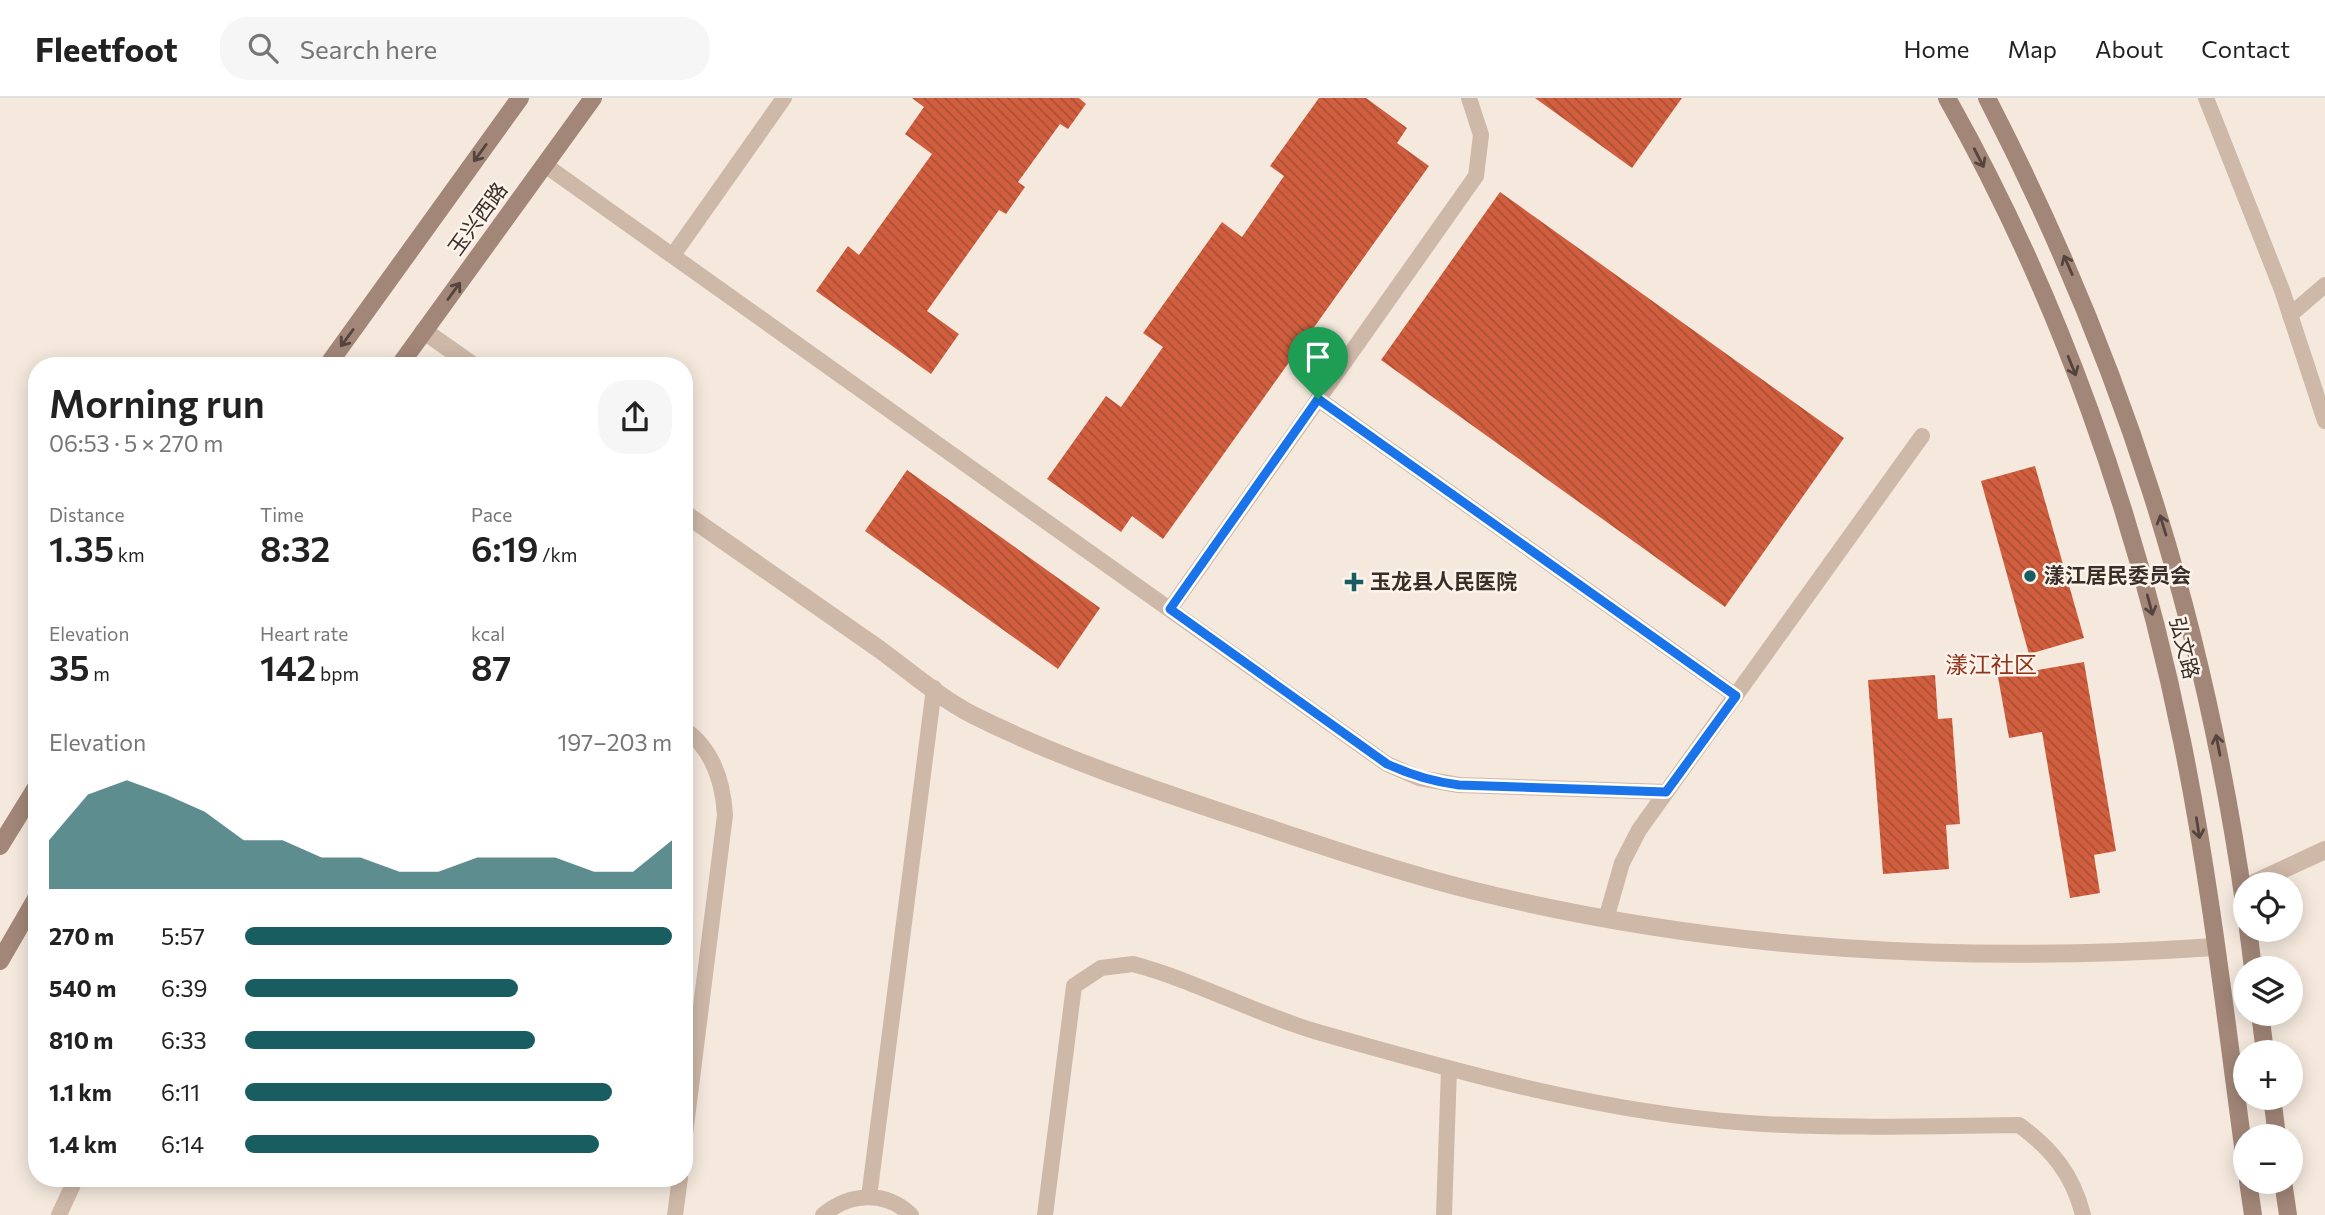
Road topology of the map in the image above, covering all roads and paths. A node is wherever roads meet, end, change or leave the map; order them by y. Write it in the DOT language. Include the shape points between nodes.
graph roads {
  1 [pos="520,98"];
  2 [pos="593,98"];
  3 [pos="1469,98"];
  4 [pos="1947,98"];
  5 [pos="1987,98"];
  6 [pos="2206,98"];
  7 [pos="783,99"];
  8 [pos="545,165"];
  9 [pos="673,255"];
  10 [pos="2325,285"];
  11 [pos="2290,315"];
  12 [pos="424,331"];
  13 [pos="333,357"];
  14 [pos="405,357"];
  15 [pos="461,357"];
  16 [pos="1318,399"];
  17 [pos="2325,421"];
  18 [pos="1922,436"];
  19 [pos="693,519"];
  20 [pos="1170,609"];
  21 [pos="934,688"];
  22 [pos="1736,696"];
  23 [pos="693,739"];
  24 [pos="1666,792"];
  25 [pos="28,801"];
  26 [pos="0,846"];
  27 [pos="2325,850"];
  28 [pos="2243,872"];
  29 [pos="2277,872"];
  30 [pos="28,913"];
  31 [pos="1606,919"];
  32 [pos="2215,947"];
  33 [pos="0,961"];
  34 [pos="1449,1069"];
  35 [pos="693,1070"];
  36 [pos="2240,1124"];
  37 [pos="72,1187"];
  38 [pos="679,1187"];
  39 [pos="2250,1194"];
  40 [pos="2285,1194"];
  41 [pos="869,1197"];
  42 [pos="59,1215"];
  43 [pos="675,1215"];
  44 [pos="822,1215"];
  45 [pos="911,1215"];
  46 [pos="1045,1215"];
  47 [pos="1444,1215"];
  48 [pos="2084,1215"];
  49 [pos="2253,1215"];
  50 [pos="2288,1215"];
  1 -- 13 [label="street, 玉兴西路, one-way"];
  2 -- 8 [label="street, 玉兴西路"];
  3 -- 16 [label="lane" via="1481,135 1476,176"];
  4 -- 32 [label="street, 弘文路, one-way" via="2042,293 2115,485 2177,717"];
  28 -- 5 [label="street, 弘文路, one-way" via="2197,647 2147,473 2074,279"];
  6 -- 11 [label="lane"];
  7 -- 9 [label="lane"];
  8 -- 9 [label="lane"];
  12 -- 8 [label="street, 玉兴西路, one-way"];
  9 -- 20 [label="lane"];
  10 -- 11 [label="lane"];
  11 -- 17 [label="lane"];
  12 -- 14 [label="street, 玉兴西路"];
  12 -- 15 [label="street"];
  16 -- 20 [label="lane"];
  16 -- 22 [label="lane"];
  18 -- 22 [label="lane"];
  19 -- 21 [label="street"];
  20 -- 24 [label="lane" via="1403,772 1459,785"];
  21 -- 31 [label="street" via="970,713 1167,794 1372,862"];
  21 -- 41 [label="lane"];
  22 -- 24 [label="lane"];
  23 -- 35 [label="lane" via="713,761 725,815"];
  24 -- 31 [label="lane" via="1630,846"];
  25 -- 26 [label="street"];
  27 -- 29 [label="street"];
  30 -- 33 [label="street"];
  31 -- 32 [label="street" via="1734,939 1909,954 2105,954"];
  32 -- 36 [label="street, 弘文路"];
  34 -- 46 [label="lane" via="1239,1006 1149,968 1133,964 1101,968 1074,986"];
  34 -- 47 [label="lane"];
  34 -- 48 [label="lane" via="1600,1104 1748,1123 2019,1125 2055,1155"];
  37 -- 42 [label="lane"];
  38 -- 43 [label="lane"];
  39 -- 49 [label="street"];
  40 -- 50 [label="street"];
  41 -- 44 [label="lane" via="850,1199"];
  41 -- 45 [label="lane" via="887,1200"];
}
